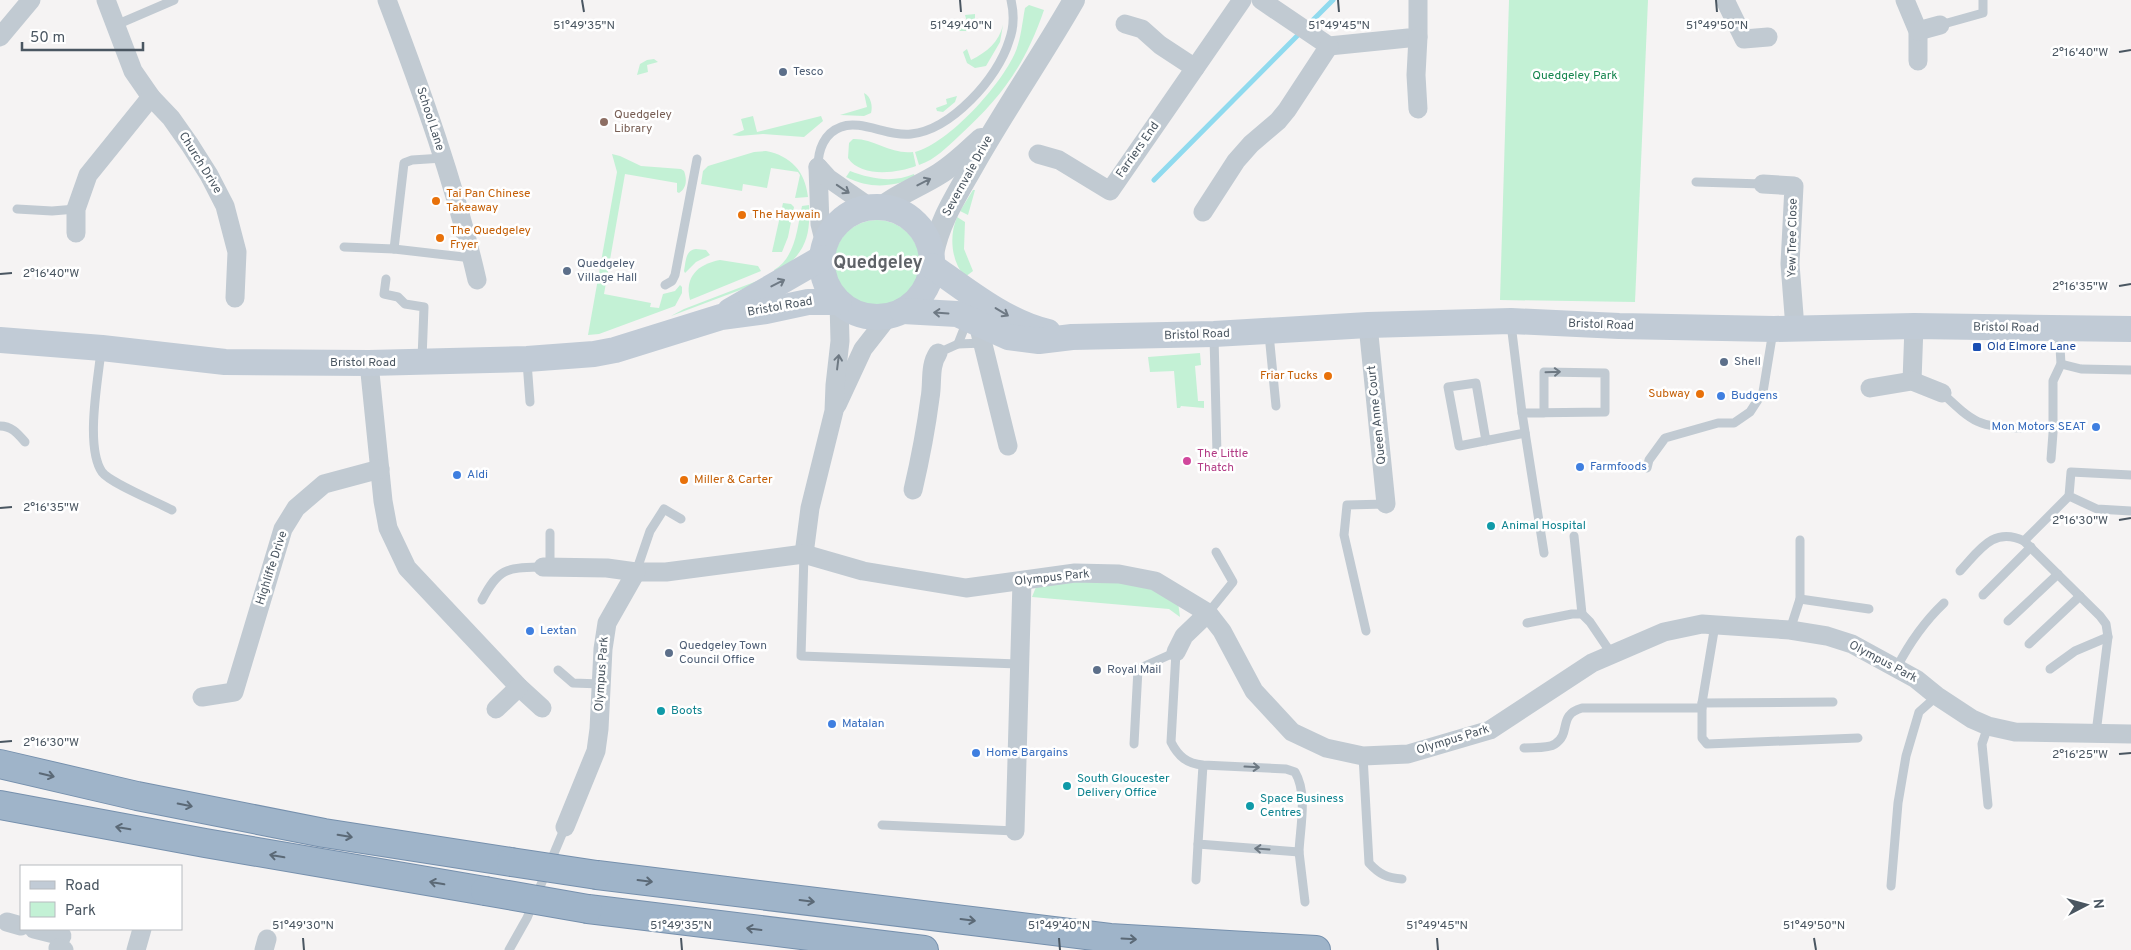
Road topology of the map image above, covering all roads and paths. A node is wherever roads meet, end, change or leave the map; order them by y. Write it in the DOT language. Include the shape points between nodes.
graph roads {
  1 [pos="31,0"];
  2 [pos="106,0"];
  3 [pos="174,0"];
  4 [pos="387,0"];
  5 [pos="1074,0"];
  6 [pos="1242,0"];
  7 [pos="1261,0"];
  8 [pos="1418,0"];
  9 [pos="1725,0"];
  10 [pos="1905,0"];
  11 [pos="1983,0"];
  12 [pos="1014,2"];
  13 [pos="1125,24"];
  14 [pos="116,25"];
  15 [pos="1940,25"];
  16 [pos="1918,31"];
  17 [pos="0,37"];
  18 [pos="1418,37"];
  19 [pos="1768,38"];
  20 [pos="1329,46"];
  21 [pos="1918,61"];
  22 [pos="1195,68"];
  23 [pos="150,96"];
  24 [pos="1418,109"];
  25 [pos="998,122"];
  26 [pos="1038,154"];
  27 [pos="443,158"];
  28 [pos="698,159"];
  29 [pos="818,167"];
  30 [pos="1696,182"];
  31 [pos="1762,184"];
  32 [pos="877,207"];
  33 [pos="17,209"];
  34 [pos="76,209"];
  35 [pos="1203,212"];
  36 [pos="76,233"];
  37 [pos="474,245"];
  38 [pos="344,247"];
  39 [pos="394,250"];
  40 [pos="824,251"];
  41 [pos="932,262"];
  42 [pos="386,279"];
  43 [pos="477,280"];
  44 [pos="665,285"];
  45 [pos="235,298"];
  46 [pos="839,302"];
  47 [pos="895,314"];
  48 [pos="721,317"];
  49 [pos="1511,321"];
  50 [pos="1368,326"];
  51 [pos="1914,326"];
  52 [pos="976,328"];
  53 [pos="1784,328"];
  54 [pos="2059,329"];
  55 [pos="2131,329"];
  56 [pos="1269,331"];
  57 [pos="1214,334"];
  58 [pos="1072,337"];
  59 [pos="0,340"];
  60 [pos="958,344"];
  61 [pos="102,348"];
  62 [pos="938,353"];
  63 [pos="527,359"];
  64 [pos="422,362"];
  65 [pos="369,364"];
  66 [pos="2061,364"];
  67 [pos="2131,370"];
  68 [pos="1912,381"];
  69 [pos="1870,388"];
  70 [pos="1942,393"];
  71 [pos="530,402"];
  72 [pos="1276,406"];
  73 [pos="834,411"];
  74 [pos="1522,413"];
  75 [pos="1544,413"];
  76 [pos="0,426"];
  77 [pos="2022,428"];
  78 [pos="1525,433"];
  79 [pos="1486,441"];
  80 [pos="25,442"];
  81 [pos="1008,446"];
  82 [pos="1217,454"];
  83 [pos="2051,459"];
  84 [pos="1647,468"];
  85 [pos="380,469"];
  86 [pos="2131,475"];
  87 [pos="914,490"];
  88 [pos="2069,496"];
  89 [pos="1386,504"];
  90 [pos="172,510"];
  91 [pos="2131,511"];
  92 [pos="681,518"];
  93 [pos="550,533"];
  94 [pos="1574,536"];
  95 [pos="1800,540"];
  96 [pos="2024,540"];
  97 [pos="2031,547"];
  98 [pos="1216,552"];
  99 [pos="1544,553"];
  100 [pos="804,554"];
  101 [pos="546,567"];
  102 [pos="1960,571"];
  103 [pos="636,572"];
  104 [pos="2058,574"];
  105 [pos="1022,581"];
  106 [pos="1983,595"];
  107 [pos="2080,596"];
  108 [pos="1800,598"];
  109 [pos="482,600"];
  110 [pos="1944,603"];
  111 [pos="1869,609"];
  112 [pos="1208,613"];
  113 [pos="1582,614"];
  114 [pos="2008,622"];
  115 [pos="1527,623"];
  116 [pos="1715,625"];
  117 [pos="1790,630"];
  118 [pos="1366,631"];
  119 [pos="2108,637"];
  120 [pos="2029,644"];
  121 [pos="1176,652"];
  122 [pos="1611,653"];
  123 [pos="1020,664"];
  124 [pos="1897,667"];
  125 [pos="2050,669"];
  126 [pos="558,670"];
  127 [pos="601,684"];
  128 [pos="519,687"];
  129 [pos="1936,696"];
  130 [pos="202,697"];
  131 [pos="1833,702"];
  132 [pos="1702,705"];
  133 [pos="542,708"];
  134 [pos="496,709"];
  135 [pos="1988,726"];
  136 [pos="2096,733"];
  137 [pos="2131,734"];
  138 [pos="1858,738"];
  139 [pos="1134,744"];
  140 [pos="1524,748"];
  141 [pos="1363,756"];
  142 [pos="0,764"];
  143 [pos="1203,764"];
  144 [pos="0,805"];
  145 [pos="1988,805"];
  146 [pos="882,825"];
  147 [pos="565,827"];
  148 [pos="1015,831"];
  149 [pos="1198,844"];
  150 [pos="1299,852"];
  151 [pos="1402,879"];
  152 [pos="1196,880"];
  153 [pos="1891,886"];
  154 [pos="1305,902"];
  155 [pos="36,930"];
  156 [pos="142,930"];
  157 [pos="61,942"];
  158 [pos="136,950"];
  159 [pos="510,950"];
  160 [pos="924,950"];
  161 [pos="1316,950"];
  1 -- 17 [label="street"];
  2 -- 14 [label="street, Church Drive"];
  3 -- 14 [label="lane"];
  4 -- 27 [label="street, School Lane"];
  5 -- 25 [label="street, Severnvale Drive"];
  6 -- 22 [label="street, Farriers End"];
  7 -- 20 [label="street"];
  8 -- 18 [label="street"];
  9 -- 19 [label="street" via="1744,39"];
  10 -- 16 [label="street"];
  11 -- 15 [label="lane" via="1983,13"];
  12 -- 29 [label="lane" via="1012,31 1006,50 977,92 954,115 933,129 910,134 849,124 840,127 824,140"];
  13 -- 22 [label="street" via="1142,29"];
  14 -- 23 [label="street, Church Drive" via="134,71"];
  15 -- 16 [label="street"];
  16 -- 21 [label="street"];
  18 -- 20 [label="street"];
  18 -- 24 [label="street"];
  20 -- 35 [label="street" via="1278,121 1236,161"];
  22 -- 26 [label="street, Farriers End" via="1110,190 1059,160"];
  23 -- 34 [label="street" via="88,175"];
  23 -- 45 [label="street, Church Drive" via="190,145 225,206 237,252"];
  32 -- 25 [label="street, Severnvale Drive, one-way" via="954,164"];
  25 -- 41 [label="street, Severnvale Drive" via="948,208 938,231"];
  27 -- 37 [label="street, School Lane"];
  27 -- 39 [label="lane" via="404,163"];
  28 -- 44 [label="lane" via="675,275"];
  29 -- 32 [label="street, one-way" via="828,178"];
  29 -- 40 [label="street"];
  30 -- 31 [label="lane, Yew Tree Close"];
  31 -- 53 [label="street, Yew Tree Close" via="1794,186"];
  32 -- 40 [label="main road" via="849,215 836,225"];
  32 -- 41 [label="main road" via="896,210 916,223 926,238"];
  33 -- 34 [label="lane"];
  34 -- 36 [label="street"];
  37 -- 39 [label="lane"];
  37 -- 43 [label="street, School Lane"];
  38 -- 39 [label="lane"];
  40 -- 46 [label="main road" via="823,273"];
  48 -- 40 [label="main road, Bristol Road, one-way"];
  41 -- 47 [label="main road" via="924,293 916,302"];
  41 -- 58 [label="main road, Bristol Road, one-way" via="968,292 1022,324"];
  42 -- 64 [label="lane" via="384,294 398,297 405,304 424,307"];
  46 -- 47 [label="main road" via="862,316"];
  46 -- 48 [label="main road, Bristol Road" via="808,302"];
  73 -- 46 [label="street, one-way" via="840,341"];
  52 -- 47 [label="main road, Bristol Road, one-way" via="957,314"];
  47 -- 73 [label="street" via="863,349"];
  48 -- 63 [label="main road, Bristol Road" via="615,350"];
  49 -- 50 [label="main road, Bristol Road"];
  49 -- 53 [label="main road, Bristol Road"];
  49 -- 74 [label="lane"];
  50 -- 56 [label="main road, Bristol Road"];
  50 -- 89 [label="street, Queen Anne Court"];
  51 -- 53 [label="main road, Bristol Road"];
  51 -- 54 [label="main road, Bristol Road"];
  51 -- 68 [label="street"];
  52 -- 58 [label="main road, Bristol Road" via="1015,339 1039,341"];
  52 -- 60 [label="lane"];
  52 -- 60 [label="lane"];
  52 -- 81 [label="street"];
  53 -- 84 [label="lane" via="1763,392 1750,412 1734,423 1665,438"];
  54 -- 55 [label="main road, Bristol Road"];
  54 -- 66 [label="lane"];
  56 -- 57 [label="main road, Bristol Road"];
  56 -- 72 [label="lane"];
  57 -- 58 [label="main road, Bristol Road"];
  57 -- 82 [label="lane"];
  59 -- 61 [label="main road, Bristol Road"];
  60 -- 62 [label="lane"];
  61 -- 65 [label="main road, Bristol Road" via="225,362"];
  61 -- 90 [label="lane" via="94,407 98,464 102,473"];
  62 -- 87 [label="street" via="933,361 926,431"];
  63 -- 64 [label="main road, Bristol Road"];
  63 -- 71 [label="lane"];
  64 -- 65 [label="main road, Bristol Road"];
  65 -- 85 [label="street"];
  66 -- 67 [label="lane" via="2081,370"];
  66 -- 83 [label="lane" via="2053,380"];
  68 -- 69 [label="street"];
  68 -- 70 [label="street"];
  70 -- 77 [label="lane" via="1966,416 1983,425"];
  73 -- 100 [label="street" via="810,508"];
  74 -- 75 [label="lane"];
  74 -- 78 [label="lane"];
  75 -- 75 [label="lane, one-way" via="1544,372 1605,372 1605,412"];
  76 -- 80 [label="lane" via="16,431"];
  78 -- 79 [label="lane"];
  78 -- 99 [label="lane"];
  79 -- 79 [label="lane" via="1460,446 1448,387 1476,382"];
  85 -- 128 [label="street" via="388,528 407,568"];
  85 -- 130 [label="street, Highliffe Drive" via="324,484 296,508 283,530 238,695"];
  86 -- 88 [label="lane" via="2071,472"];
  88 -- 91 [label="lane" via="2096,510"];
  88 -- 96 [label="lane"];
  89 -- 118 [label="lane" via="1347,506 1344,535"];
  92 -- 103 [label="lane" via="664,509 650,532"];
  93 -- 101 [label="lane"];
  94 -- 113 [label="lane"];
  95 -- 108 [label="lane"];
  96 -- 97 [label="lane"];
  96 -- 102 [label="lane" via="2014,536 1997,537 1986,543"];
  97 -- 104 [label="lane"];
  97 -- 106 [label="lane"];
  98 -- 112 [label="lane" via="1233,582"];
  100 -- 103 [label="street, Olympus Park" via="666,572"];
  100 -- 105 [label="street, Olympus Park" via="863,571 966,588"];
  100 -- 123 [label="lane" via="801,656"];
  101 -- 103 [label="street"];
  101 -- 109 [label="lane" via="504,570 491,582"];
  103 -- 127 [label="street, Olympus Park" via="607,623"];
  104 -- 107 [label="lane"];
  104 -- 114 [label="lane"];
  105 -- 112 [label="street, Olympus Park" via="1075,573 1119,574 1155,581"];
  105 -- 123 [label="street"];
  107 -- 119 [label="lane" via="2106,624"];
  107 -- 120 [label="lane"];
  108 -- 111 [label="lane"];
  108 -- 117 [label="lane"];
  110 -- 124 [label="lane" via="1925,621"];
  112 -- 121 [label="street" via="1184,636"];
  112 -- 141 [label="street, Olympus Park" via="1222,631 1254,691 1292,732 1326,748"];
  113 -- 115 [label="lane"];
  113 -- 122 [label="lane"];
  116 -- 117 [label="street, Olympus Park"];
  116 -- 122 [label="street, Olympus Park" via="1702,624 1664,632"];
  116 -- 132 [label="lane"];
  117 -- 124 [label="street, Olympus Park" via="1852,644"];
  119 -- 125 [label="lane" via="2075,652"];
  119 -- 136 [label="lane"];
  121 -- 139 [label="lane" via="1138,669"];
  121 -- 143 [label="lane" via="1171,742 1176,753 1187,761"];
  122 -- 141 [label="street, Olympus Park" via="1490,730 1408,754"];
  123 -- 148 [label="street"];
  124 -- 129 [label="street, Olympus Park"];
  126 -- 127 [label="lane" via="574,683"];
  127 -- 147 [label="street, Olympus Park" via="596,751"];
  128 -- 133 [label="street"];
  128 -- 134 [label="street"];
  129 -- 135 [label="street, Olympus Park"];
  129 -- 153 [label="lane" via="1919,712 1906,756 1898,803"];
  131 -- 132 [label="lane"];
  132 -- 138 [label="lane" via="1702,738 1707,744"];
  132 -- 140 [label="lane" via="1582,708 1566,718 1561,739 1554,745"];
  135 -- 136 [label="street, Olympus Park" via="2015,732"];
  135 -- 145 [label="lane" via="1982,744"];
  136 -- 137 [label="street, Olympus Park"];
  141 -- 151 [label="lane" via="1369,863 1389,878"];
  142 -- 161 [label="highway, one-way, bridge" via="137,796 315,831 597,875 1110,938"];
  143 -- 149 [label="lane"];
  143 -- 150 [label="lane, one-way" via="1295,772 1302,793"];
  160 -- 144 [label="highway, one-way, bridge" via="588,909"];
  146 -- 148 [label="lane"];
  147 -- 159 [label="lane"];
  150 -- 149 [label="lane, one-way"];
  149 -- 152 [label="lane"];
  150 -- 154 [label="lane"];
  155 -- 157 [label="street"];
  156 -- 158 [label="street"];
}
